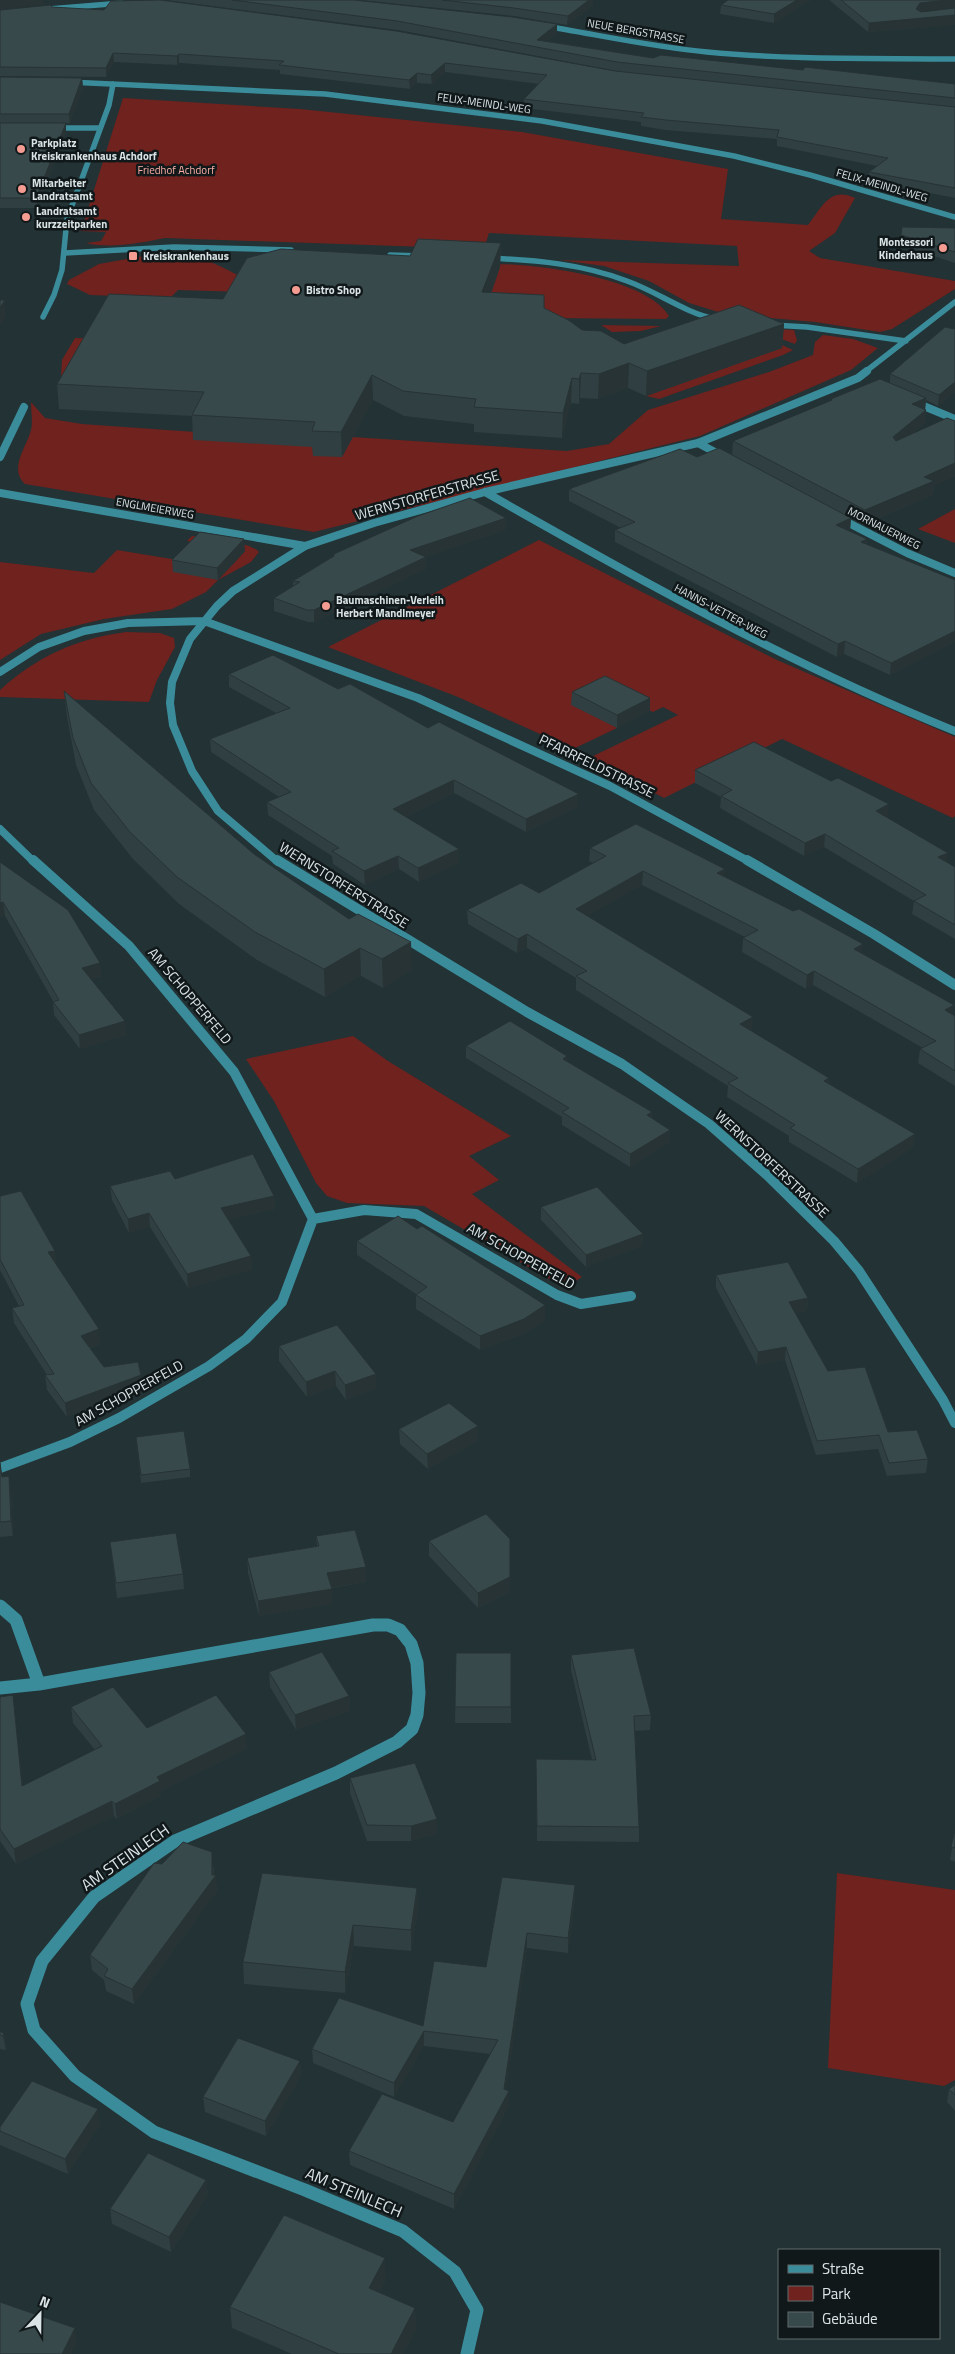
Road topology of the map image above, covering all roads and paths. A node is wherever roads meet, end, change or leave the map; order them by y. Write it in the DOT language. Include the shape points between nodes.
graph roads {
  1 [pos="127,3"];
  2 [pos="46,10"];
  3 [pos="541,26"];
  4 [pos="955,59"];
  5 [pos="57,82"];
  6 [pos="113,84"];
  7 [pos="50,128"];
  8 [pos="100,128"];
  9 [pos="955,217"];
  10 [pos="297,250"];
  11 [pos="65,253"];
  12 [pos="383,255"];
  13 [pos="432,256"];
  14 [pos="481,258"];
  15 [pos="955,302"];
  16 [pos="43,317"];
  17 [pos="724,320"];
  18 [pos="764,324"];
  19 [pos="906,341"];
  20 [pos="858,378"];
  21 [pos="867,382"];
  22 [pos="902,397"];
  23 [pos="24,407"];
  24 [pos="955,419"];
  25 [pos="698,443"];
  26 [pos="0,457"];
  27 [pos="732,461"];
  28 [pos="485,492"];
  29 [pos="0,493"];
  30 [pos="835,516"];
  31 [pos="305,546"];
  32 [pos="955,573"];
  33 [pos="204,621"];
  34 [pos="0,672"];
  35 [pos="955,731"];
  36 [pos="0,828"];
  37 [pos="955,985"];
  38 [pos="313,1219"];
  39 [pos="631,1296"];
  40 [pos="955,1423"];
  41 [pos="0,1468"];
  42 [pos="0,1606"];
  43 [pos="39,1684"];
  44 [pos="0,1688"];
  45 [pos="467,2354"];
  1 -- 2 [label="street"];
  3 -- 4 [label="street, NEUE BERGSTRASSE" via="729,54 797,59"];
  5 -- 6 [label="street, FELIX-MEINDL-WEG"];
  6 -- 8 [label="street"];
  6 -- 9 [label="street, FELIX-MEINDL-WEG" via="325,94 542,121 734,156"];
  7 -- 8 [label="street"];
  8 -- 11 [label="street" via="67,220"];
  10 -- 11 [label="street" via="182,247"];
  11 -- 16 [label="street"];
  12 -- 13 [label="street"];
  14 -- 17 [label="street" via="594,271 629,282 695,316"];
  15 -- 19 [label="street, WERNSTORFERSTRASSE"];
  18 -- 19 [label="street"];
  19 -- 20 [label="street, WERNSTORFERSTRASSE"];
  20 -- 21 [label="street"];
  20 -- 25 [label="street, WERNSTORFERSTRASSE"];
  22 -- 24 [label="street"];
  23 -- 26 [label="street"];
  25 -- 27 [label="street"];
  25 -- 28 [label="street, WERNSTORFERSTRASSE"];
  28 -- 31 [label="street, WERNSTORFERSTRASSE"];
  28 -- 35 [label="street, HANNS-VETTER-WEG" via="638,580 753,641 826,677"];
  29 -- 31 [label="street, ENGLMEIERWEG"];
  30 -- 32 [label="street, MORNAUERWEG" via="907,553"];
  31 -- 33 [label="street, WERNSTORFERSTRASSE" via="233,591"];
  33 -- 34 [label="street" via="128,623 84,631 40,647"];
  33 -- 37 [label="street, PFARRFELDSTRASSE" via="418,698 610,786 758,866"];
  33 -- 40 [label="street, WERNSTORFERSTRASSE" via="190,639 182,657 172,682 170,702 174,725 192,771 218,811 280,863 527,1012 622,1064 709,1124 767,1175 834,1241 859,1271"];
  36 -- 38 [label="street, AM SCHOPPERFELD" via="129,946 234,1072"];
  38 -- 39 [label="street, AM SCHOPPERFELD" via="364,1210 416,1214 557,1295 581,1304"];
  38 -- 41 [label="street, AM SCHOPPERFELD" via="282,1302 246,1339 209,1366 119,1418 70,1442"];
  42 -- 43 [label="street" via="16,1620"];
  43 -- 44 [label="street"];
  43 -- 45 [label="street, AM STEINLECH" via="373,1625 388,1625 400,1630 411,1644 417,1662 419,1693 412,1729 398,1742 336,1773 175,1841 94,1897 42,1961 27,2004 34,2030 75,2076 154,2132 402,2231 454,2272 477,2310"];
}
